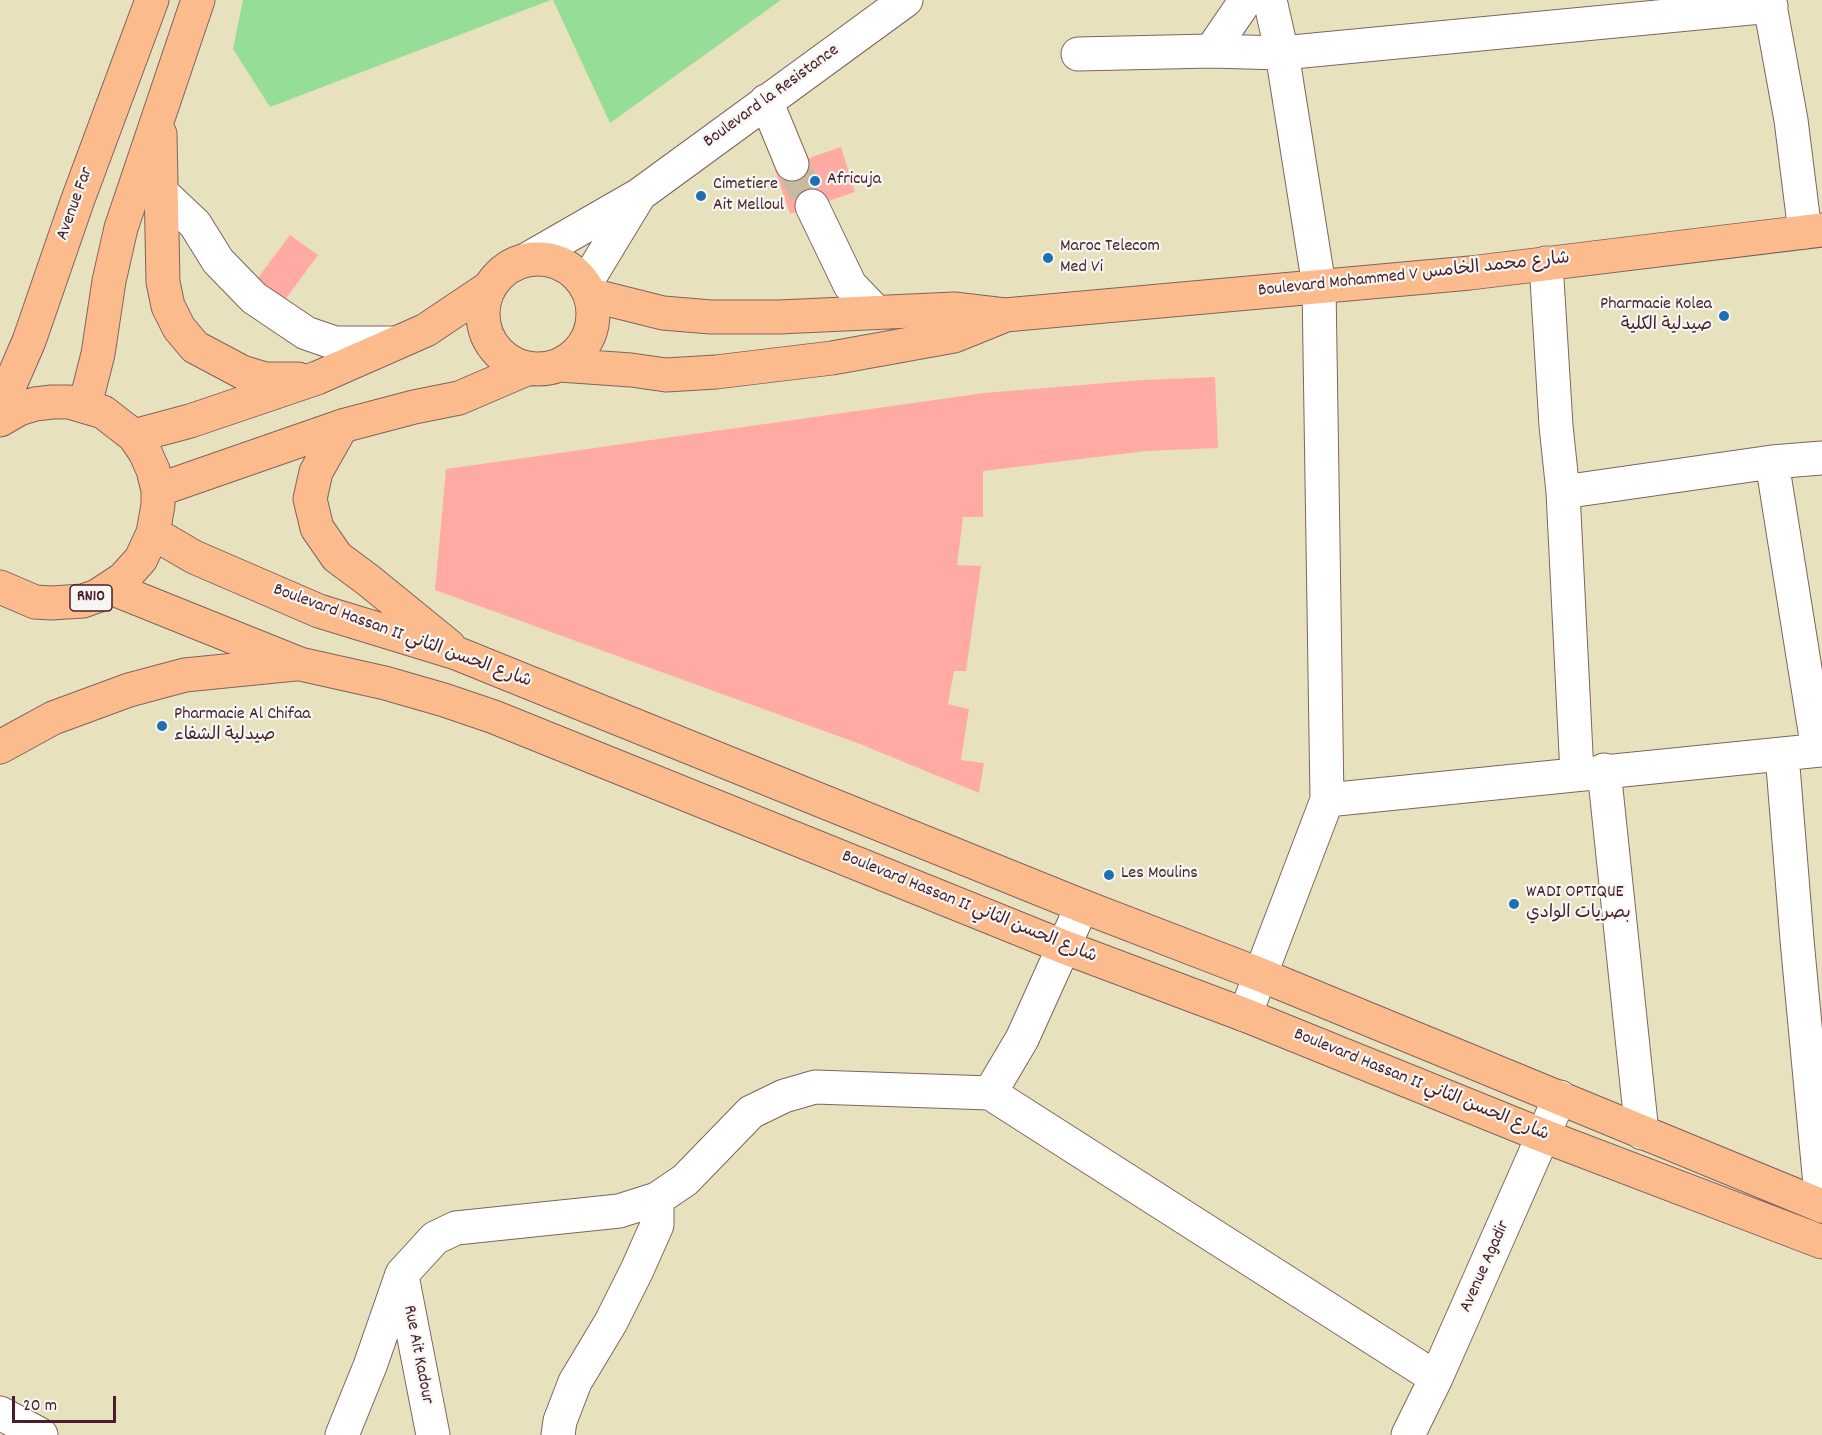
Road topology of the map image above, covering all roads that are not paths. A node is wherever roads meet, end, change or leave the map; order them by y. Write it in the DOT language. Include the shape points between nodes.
graph roads {
  1 [pos="152,0"];
  2 [pos="198,0"];
  3 [pos="906,0"];
  4 [pos="1246,0"];
  5 [pos="1270,0"];
  6 [pos="1770,3"];
  7 [pos="1211,51"];
  8 [pos="1282,53"];
  9 [pos="1078,54"];
  10 [pos="766,101"];
  11 [pos="159,120"];
  12 [pos="792,164"];
  13 [pos="162,193"];
  14 [pos="639,195"];
  15 [pos="812,206"];
  16 [pos="1814,231"];
  17 [pos="526,260"];
  18 [pos="1546,263"];
  19 [pos="1319,286"];
  20 [pos="490,287"];
  21 [pos="588,289"];
  22 [pos="875,311"];
  23 [pos="1005,315"];
  24 [pos="395,343"];
  25 [pos="544,366"];
  26 [pos="316,378"];
  27 [pos="85,405"];
  28 [pos="0,408"];
  29 [pos="0,420"];
  30 [pos="342,426"];
  31 [pos="134,436"];
  32 [pos="1822,458"];
  33 [pos="1772,462"];
  34 [pos="158,490"];
  35 [pos="1563,492"];
  36 [pos="153,533"];
  37 [pos="111,588"];
  38 [pos="1,590"];
  39 [pos="456,652"];
  40 [pos="300,664"];
  41 [pos="0,747"];
  42 [pos="1820,750"];
  43 [pos="1782,754"];
  44 [pos="1591,772"];
  45 [pos="1328,800"];
  46 [pos="1082,906"];
  47 [pos="1810,940"];
  48 [pos="1064,947"];
  49 [pos="1261,975"];
  50 [pos="1245,1015"];
  51 [pos="990,1093"];
  52 [pos="1560,1097"];
  53 [pos="1642,1133"];
  54 [pos="1544,1136"];
  55 [pos="657,1198"];
  56 [pos="1822,1206"];
  57 [pos="1822,1242"];
  58 [pos="402,1274"];
  59 [pos="1436,1378"];
  60 [pos="0,1413"];
  61 [pos="41,1435"];
  62 [pos="342,1435"];
  63 [pos="433,1435"];
  64 [pos="558,1435"];
  65 [pos="1408,1435"];
  1 -- 28 [label="main road, Avenue Far" via="29,341"];
  2 -- 11 [label="main road"];
  3 -- 10 [label="street, Boulevard la Resistance"];
  4 -- 7 [label="street"];
  5 -- 8 [label="street"];
  6 -- 8 [label="street"];
  6 -- 16 [label="street"];
  7 -- 8 [label="street"];
  7 -- 9 [label="street"];
  8 -- 19 [label="street"];
  10 -- 12 [label="street"];
  10 -- 14 [label="street, Boulevard la Resistance"];
  11 -- 13 [label="main road"];
  11 -- 27 [label="main road" via="121,228"];
  13 -- 24 [label="street" via="195,224 218,261 254,298 306,333 335,343"];
  13 -- 26 [label="main road" via="164,282 168,306 179,328 195,347 242,372 265,379"];
  14 -- 17 [label="street, Boulevard la Resistance"];
  14 -- 21 [label="street, Boulevard la Resistance"];
  15 -- 22 [label="street" via="850,285"];
  16 -- 18 [label="main road, Boulevard Mohammed V شارع محمد الخامس"];
  17 -- 20 [label="main road" via="512,265"];
  17 -- 21 [label="main road" via="544,259 561,264"];
  18 -- 19 [label="main road, Boulevard Mohammed V شارع محمد الخامس"];
  18 -- 35 [label="street"];
  19 -- 23 [label="main road, Boulevard Mohammed V شارع محمد الخامس"];
  19 -- 45 [label="street"];
  20 -- 24 [label="main road" via="426,330"];
  20 -- 25 [label="main road" via="483,321 488,338 512,363"];
  21 -- 22 [label="main road, Boulevard Mohammed V شارع محمد الخامس" via="663,313 711,317"];
  21 -- 25 [label="main road" via="592,323 585,340 574,354"];
  22 -- 23 [label="main road, Boulevard Mohammed V شارع محمد الخامس" via="954,309"];
  23 -- 25 [label="main road, Boulevard Mohammed V شارع محمد الخامس" via="954,336 832,358 716,372 666,375"];
  24 -- 26 [label="main road"];
  25 -- 30 [label="main road, Boulevard Mohammed V شارع محمد الخامس" via="459,398"];
  26 -- 31 [label="main road"];
  27 -- 29 [label="main road, RN10" via="35,404"];
  27 -- 31 [label="main road, RN10" via="103,412"];
  30 -- 34 [label="main road, Boulevard Mohammed V شارع محمد الخامس"];
  30 -- 39 [label="main road" via="316,472 310,499 316,528 337,557"];
  31 -- 34 [label="main road, RN10" via="145,452"];
  32 -- 33 [label="street"];
  33 -- 35 [label="street"];
  33 -- 42 [label="street"];
  34 -- 36 [label="main road, RN10"];
  35 -- 44 [label="street"];
  36 -- 37 [label="main road, RN10" via="141,559"];
  36 -- 39 [label="main road, Boulevard Hassan II شارع الحسن الثاني" via="194,556 319,611"];
  37 -- 38 [label="main road, RN10" via="82,601 51,603 35,602"];
  37 -- 40 [label="main road, Boulevard Hassan II شارع الحسن الثاني"];
  39 -- 46 [label="main road, Boulevard Hassan II شارع الحسن الثاني"];
  40 -- 41 [label="main road" via="184,675 129,690 53,718"];
  40 -- 48 [label="main road, Boulevard Hassan II شارع الحسن الثاني" via="395,686 494,717"];
  42 -- 43 [label="street"];
  43 -- 44 [label="street"];
  43 -- 47 [label="street"];
  44 -- 45 [label="street"];
  44 -- 53 [label="street"];
  45 -- 49 [label="street"];
  46 -- 48 [label="street"];
  46 -- 49 [label="main road, Boulevard Hassan II شارع الحسن الثاني"];
  47 -- 56 [label="street"];
  48 -- 50 [label="main road, Boulevard Hassan II شارع الحسن الثاني"];
  48 -- 51 [label="street" via="1022,1040"];
  49 -- 50 [label="street"];
  49 -- 52 [label="main road, Boulevard Hassan II شارع الحسن الثاني"];
  50 -- 54 [label="main road, Boulevard Hassan II شارع الحسن الثاني"];
  51 -- 55 [label="street" via="815,1087 784,1096 751,1112 685,1180"];
  51 -- 59 [label="street"];
  52 -- 53 [label="main road, Boulevard Hassan II شارع الحسن الثاني"];
  52 -- 54 [label="street, Avenue Agadir"];
  53 -- 56 [label="main road, Boulevard Hassan II شارع الحسن الثاني"];
  54 -- 57 [label="main road, Boulevard Hassan II شارع الحسن الثاني"];
  54 -- 59 [label="street, Avenue Agadir"];
  55 -- 58 [label="street" via="619,1211 456,1228 435,1238"];
  55 -- 64 [label="street" via="657,1225 610,1322 575,1382"];
  58 -- 62 [label="street"];
  58 -- 63 [label="street, Rue Ait Kadour"];
  59 -- 65 [label="street, Avenue Agadir"];
  60 -- 61 [label="street"];
}
